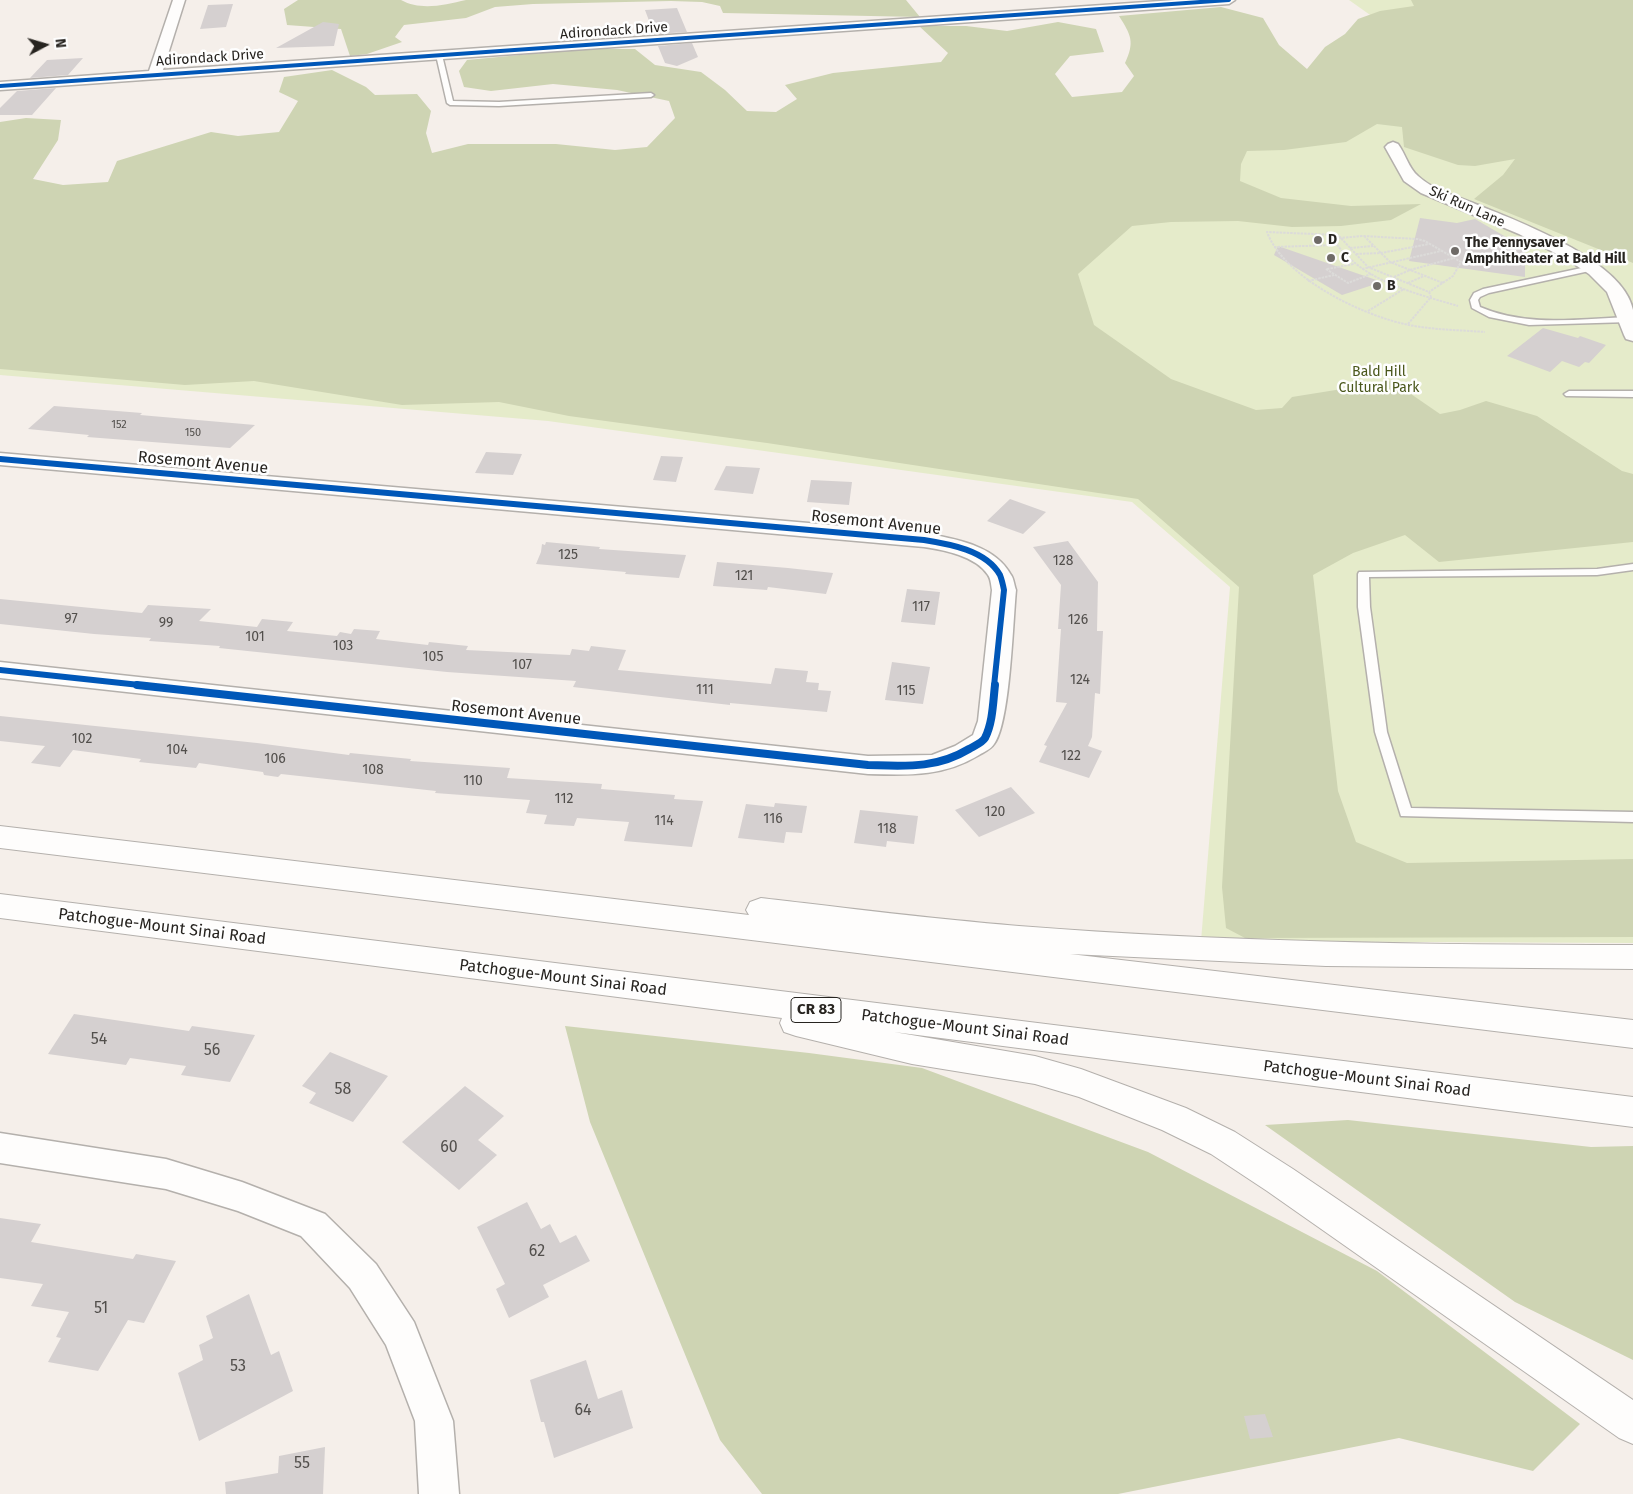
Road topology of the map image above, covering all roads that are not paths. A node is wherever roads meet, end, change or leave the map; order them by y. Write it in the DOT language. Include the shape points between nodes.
graph roads {
  1 [pos="179,0"];
  2 [pos="1229,0"];
  3 [pos="1100,4"];
  4 [pos="439,55"];
  5 [pos="155,75"];
  6 [pos="0,86"];
  7 [pos="651,95"];
  8 [pos="1392,147"];
  9 [pos="1592,268"];
  10 [pos="1630,328"];
  11 [pos="1569,394"];
  12 [pos="1633,394"];
  13 [pos="0,459"];
  14 [pos="1633,567"];
  15 [pos="0,670"];
  16 [pos="1633,817"];
  17 [pos="0,837"];
  18 [pos="416,887"];
  19 [pos="0,906"];
  20 [pos="1633,957"];
  21 [pos="651,989"];
  22 [pos="1633,1034"];
  23 [pos="1633,1112"];
  24 [pos="0,1148"];
  25 [pos="1633,1424"];
  26 [pos="439,1494"];
  1 -- 5 [label="street"];
  2 -- 3 [label="street, Adirondack Drive"];
  3 -- 4 [label="street, Adirondack Drive"];
  4 -- 5 [label="street, Adirondack Drive"];
  4 -- 7 [label="lane" via="450,103 499,104"];
  5 -- 6 [label="street, Adirondack Drive"];
  8 -- 9 [label="street, Ski Run Lane" via="1410,178 1427,190 1550,244"];
  9 -- 10 [label="street, Ski Run Lane" via="1614,287"];
  9 -- 10 [label="lane" via="1486,291 1474,300 1476,308 1519,321"];
  11 -- 12 [label="lane"];
  13 -- 15 [label="street, Rosemont Avenue" via="924,540 962,548 986,560 999,574 1004,590 991,721 984,740 936,764 868,765"];
  14 -- 16 [label="lane" via="1597,572 1363,574 1364,607 1381,732 1406,813"];
  17 -- 18 [label="highway"];
  18 -- 20 [label="highway" via="630,895 1018,938 1340,954"];
  18 -- 22 [label="highway"];
  19 -- 21 [label="highway, Patchogue-Mount Sinai Road / CR 83"];
  21 -- 23 [label="highway, Patchogue-Mount Sinai Road / CR 83"];
  21 -- 25 [label="highway" via="912,1050 1035,1070 1123,1098 1174,1119 1224,1144 1280,1180"];
  24 -- 26 [label="street" via="166,1174 242,1197 313,1225 363,1276 401,1335 434,1421"];
}
